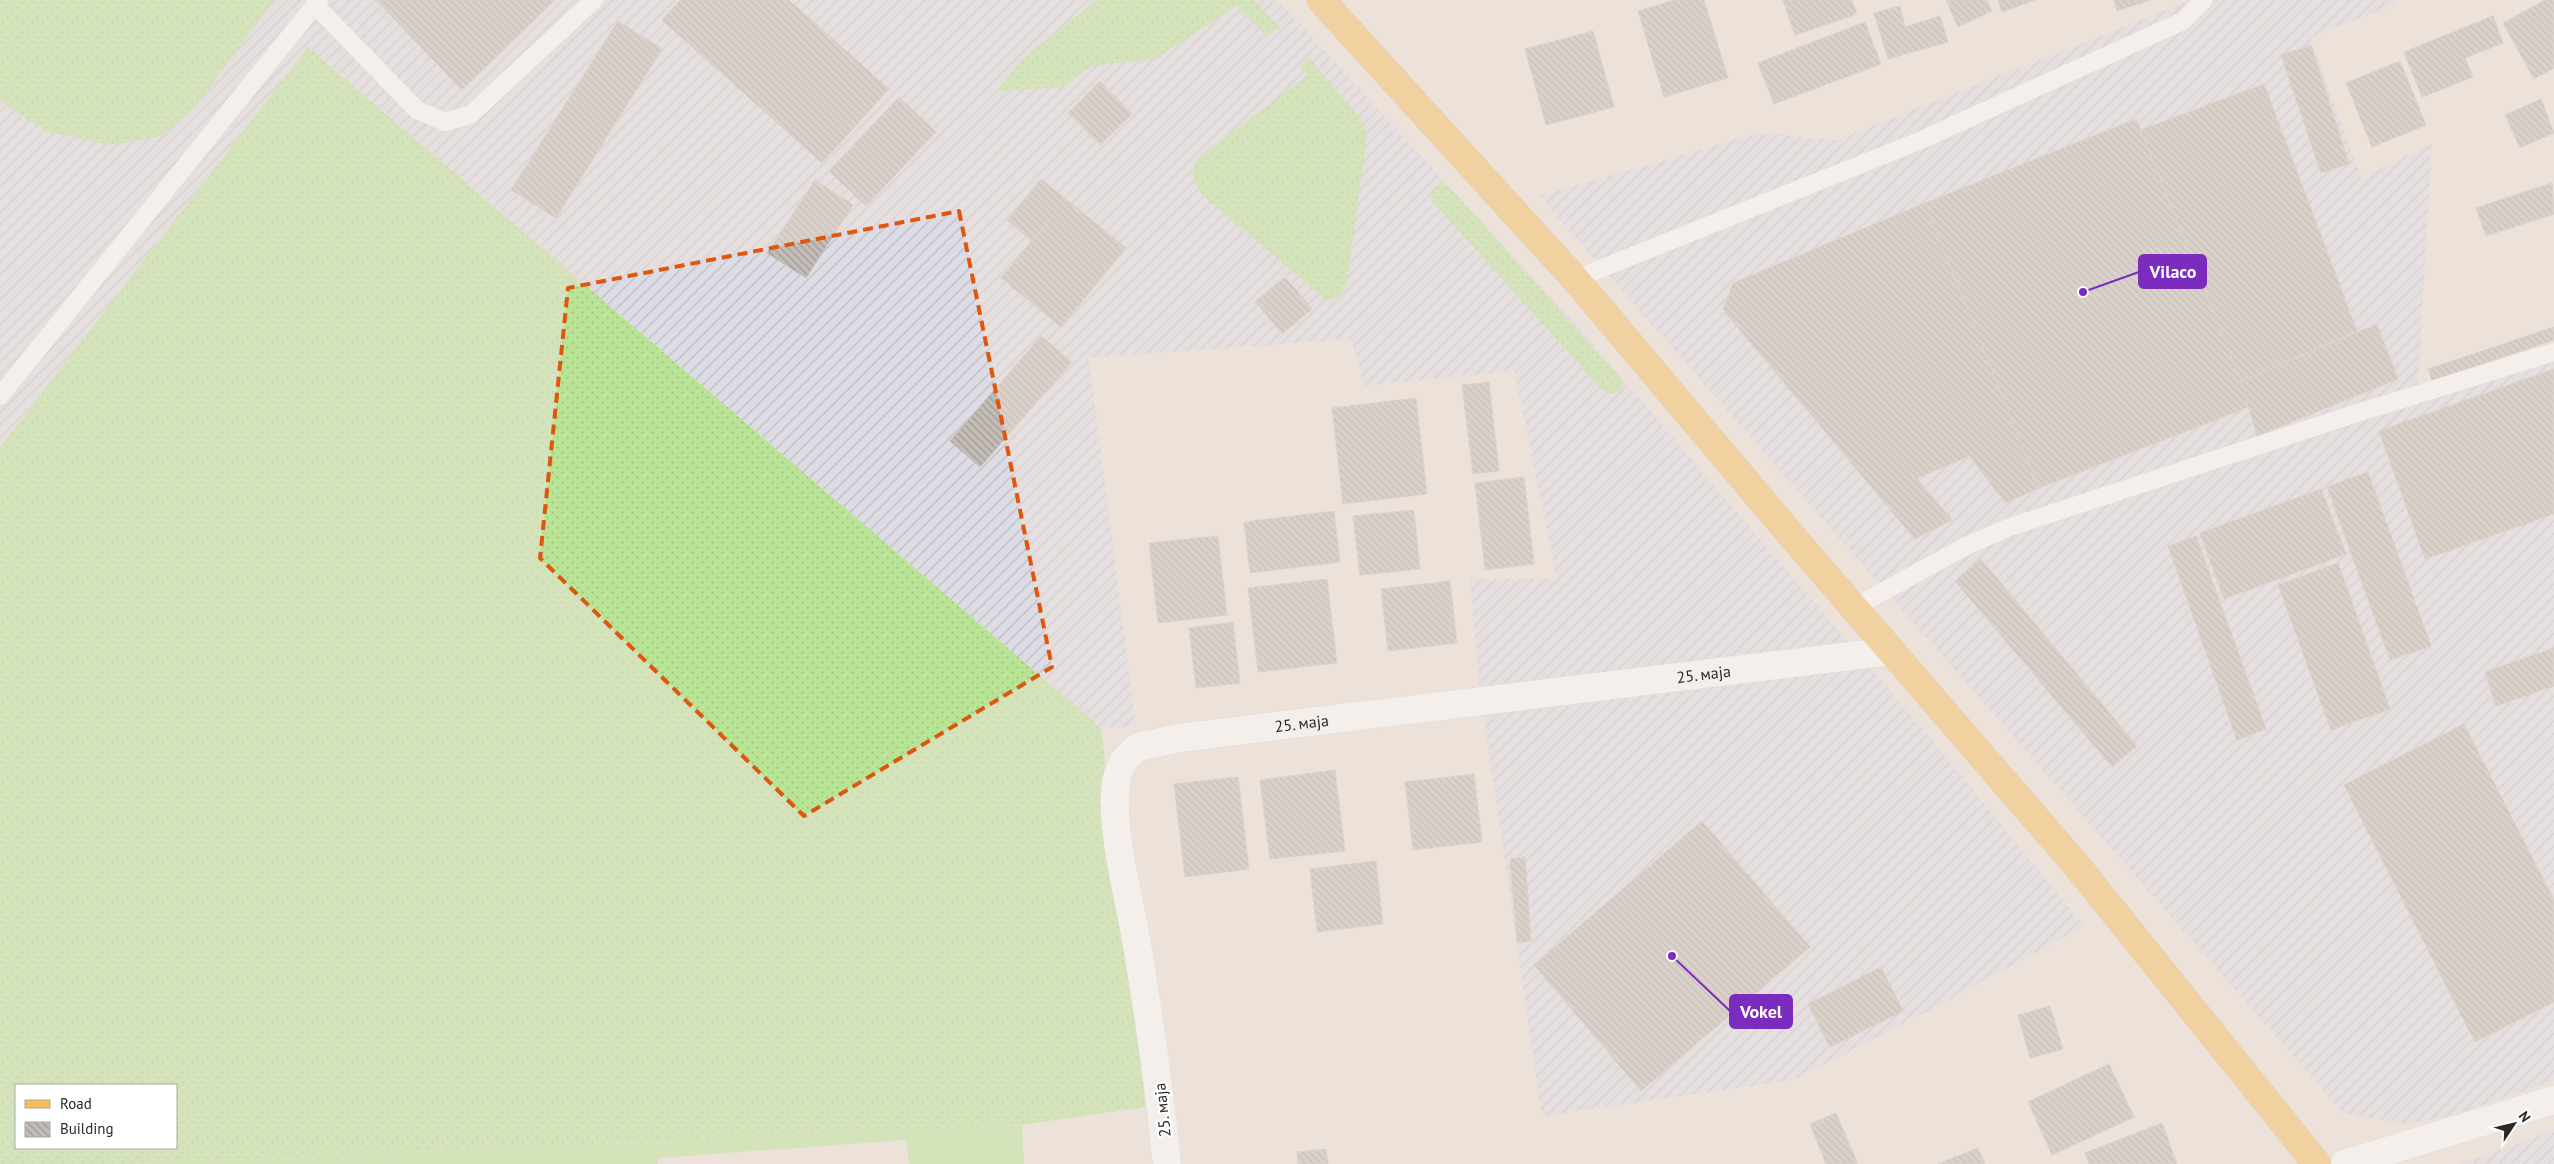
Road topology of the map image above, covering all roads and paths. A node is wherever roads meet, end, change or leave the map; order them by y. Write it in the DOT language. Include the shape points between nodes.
graph roads {
  1 [pos="594,0"];
  2 [pos="1322,0"];
  3 [pos="2204,0"];
  4 [pos="317,3"];
  5 [pos="1575,279"];
  6 [pos="2554,352"];
  7 [pos="0,396"];
  8 [pos="1854,608"];
  9 [pos="1891,651"];
  10 [pos="2554,1100"];
  11 [pos="1168,1164"];
  12 [pos="2317,1164"];
  13 [pos="2345,1164"];
  1 -- 4 [label="lane" via="470,115 445,122 417,110"];
  2 -- 5 [label="main road"];
  3 -- 5 [label="lane" via="2183,21 1919,141"];
  4 -- 7 [label="lane"];
  5 -- 8 [label="main road"];
  6 -- 8 [label="lane" via="2010,527 1968,545"];
  8 -- 9 [label="main road"];
  9 -- 11 [label="street, 25. маја" via="1179,738 1138,747 1126,757 1120,768 1115,791 1117,830 1156,1056"];
  9 -- 12 [label="main road" via="2072,861"];
  10 -- 13 [label="street"];
}
